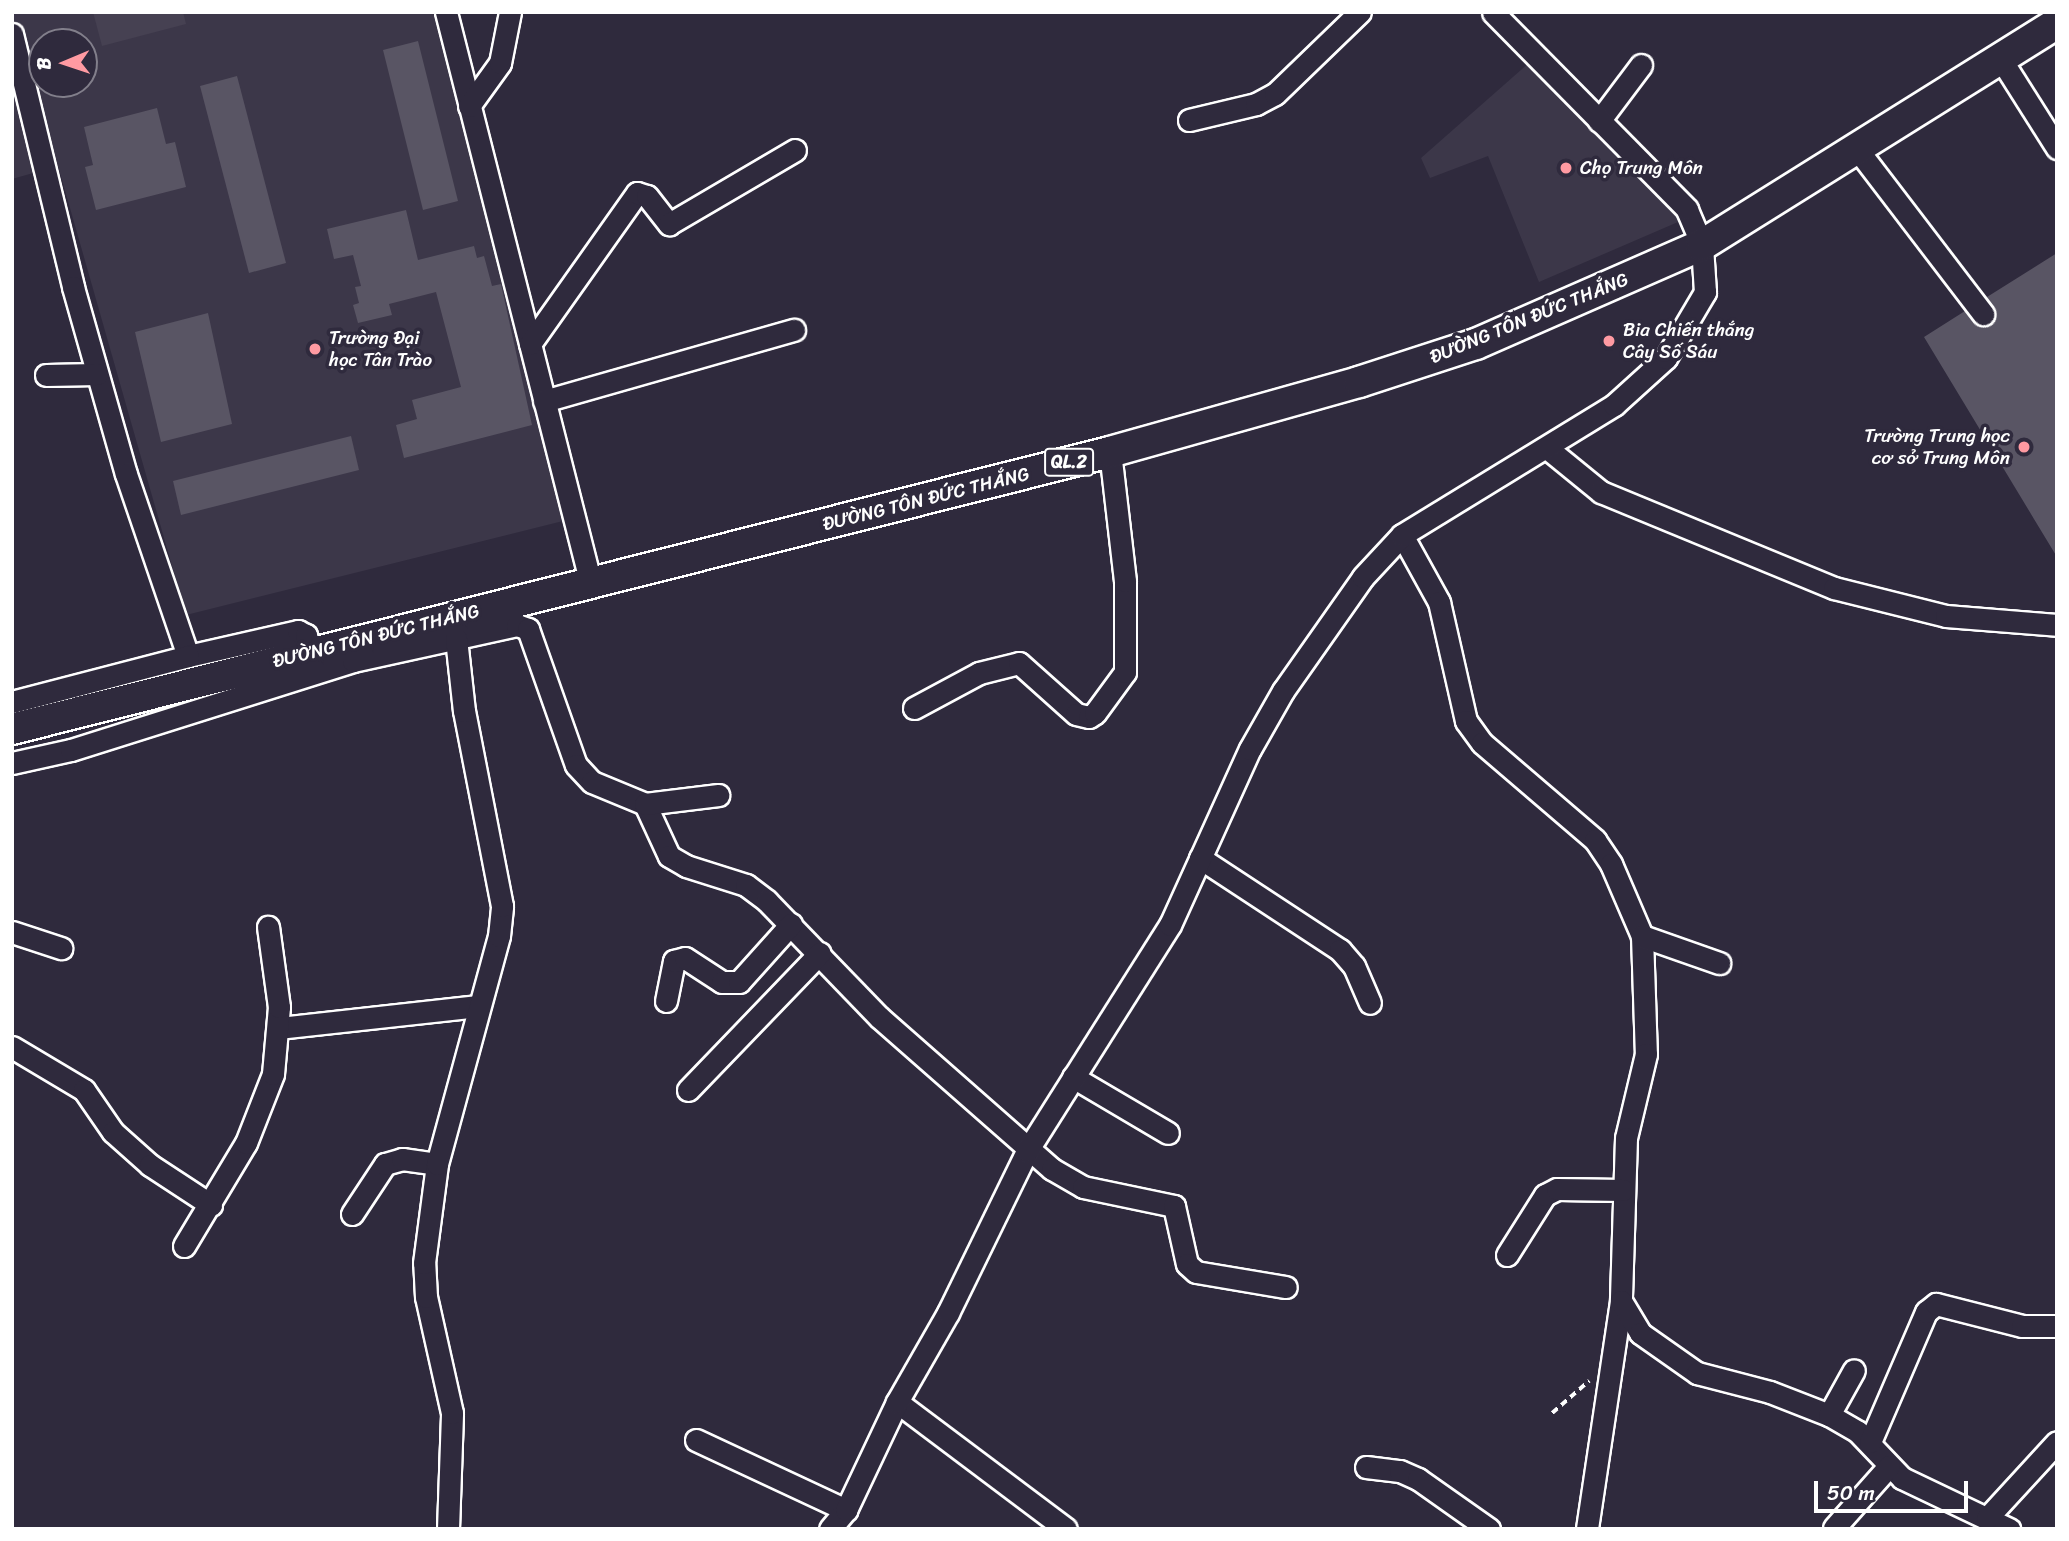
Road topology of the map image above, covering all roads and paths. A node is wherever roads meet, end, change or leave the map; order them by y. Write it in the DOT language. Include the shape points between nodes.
graph roads {
  1 [pos="446,12"];
  2 [pos="510,12"];
  3 [pos="1360,12"];
  4 [pos="1493,12"];
  5 [pos="2057,23"];
  6 [pos="12,34"];
  7 [pos="2002,61"];
  8 [pos="1640,65"];
  9 [pos="469,106"];
  10 [pos="1189,120"];
  11 [pos="1599,121"];
  12 [pos="2057,148"];
  13 [pos="1857,149"];
  14 [pos="795,150"];
  15 [pos="1702,245"];
  16 [pos="1983,314"];
  17 [pos="794,330"];
  18 [pos="530,344"];
  19 [pos="97,374"];
  20 [pos="46,375"];
  21 [pos="544,401"];
  22 [pos="1547,449"];
  23 [pos="1110,452"];
  24 [pos="1402,535"];
  25 [pos="591,584"];
  26 [pos="2057,625"];
  27 [pos="456,638"];
  28 [pos="188,656"];
  29 [pos="312,662"];
  30 [pos="12,702"];
  31 [pos="914,708"];
  32 [pos="15,749"];
  33 [pos="718,795"];
  34 [pos="645,804"];
  35 [pos="1200,858"];
  36 [pos="790,924"];
  37 [pos="268,927"];
  38 [pos="12,932"];
  39 [pos="1642,936"];
  40 [pos="61,947"];
  41 [pos="820,953"];
  42 [pos="1719,963"];
  43 [pos="666,1001"];
  44 [pos="1370,1003"];
  45 [pos="477,1006"];
  46 [pos="279,1028"];
  47 [pos="12,1047"];
  48 [pos="1073,1077"];
  49 [pos="688,1090"];
  50 [pos="1168,1133"];
  51 [pos="1027,1151"];
  52 [pos="437,1164"];
  53 [pos="1623,1190"];
  54 [pos="211,1205"];
  55 [pos="352,1214"];
  56 [pos="184,1246"];
  57 [pos="1507,1255"];
  58 [pos="1286,1287"];
  59 [pos="1621,1301"];
  60 [pos="2057,1326"];
  61 [pos="1612,1362"];
  62 [pos="1854,1370"];
  63 [pos="897,1402"];
  64 [pos="1552,1413"];
  65 [pos="1829,1415"];
  66 [pos="696,1440"];
  67 [pos="1870,1442"];
  68 [pos="2057,1442"];
  69 [pos="1889,1466"];
  70 [pos="1366,1467"];
  71 [pos="846,1510"];
  72 [pos="1987,1518"];
  73 [pos="450,1528"];
  74 [pos="1834,1528"];
  75 [pos="830,1529"];
  76 [pos="1066,1529"];
  77 [pos="1489,1529"];
  78 [pos="1587,1529"];
  79 [pos="2009,1529"];
  1 -- 9 [label="street"];
  2 -- 9 [label="street" via="500,63"];
  3 -- 10 [label="street" via="1275,94 1256,104"];
  4 -- 11 [label="street"];
  5 -- 7 [label="highway, ĐƯỜNG TÔN ĐỨC THẮNG / QL.2"];
  6 -- 19 [label="street"];
  7 -- 12 [label="street"];
  7 -- 13 [label="highway, ĐƯỜNG TÔN ĐỨC THẮNG / QL.2"];
  8 -- 11 [label="street"];
  9 -- 18 [label="street"];
  11 -- 15 [label="street" via="1687,209"];
  13 -- 15 [label="highway, ĐƯỜNG TÔN ĐỨC THẮNG / QL.2"];
  13 -- 16 [label="street"];
  14 -- 18 [label="street" via="669,224 647,196 637,193"];
  15 -- 22 [label="street" via="1705,292 1666,358 1614,405"];
  15 -- 23 [label="highway, ĐƯỜNG TÔN ĐỨC THẮNG / QL.2" via="1476,344"];
  17 -- 21 [label="street"];
  18 -- 21 [label="street"];
  19 -- 20 [label="street"];
  19 -- 28 [label="street"];
  21 -- 25 [label="street"];
  22 -- 24 [label="street"];
  22 -- 26 [label="street" via="1601,492 1834,588 1946,616"];
  23 -- 25 [label="highway, ĐƯỜNG TÔN ĐỨC THẮNG / QL.2"];
  23 -- 31 [label="street" via="1125,581 1125,672 1095,713 1088,717 1076,714 1019,663 979,673"];
  24 -- 35 [label="street" via="1363,577 1283,691"];
  24 -- 39 [label="street" via="1439,602 1466,721 1482,743 1595,840 1611,864"];
  25 -- 29 [label="highway, ĐƯỜNG TÔN ĐỨC THẮNG / QL.2"];
  27 -- 29 [label="street"];
  27 -- 34 [label="street" via="517,625 528,629 576,765 592,782"];
  27 -- 45 [label="street" via="464,711 502,906 499,936"];
  28 -- 29 [label="street" via="298,631 306,635"];
  28 -- 30 [label="street"];
  29 -- 32 [label="highway, ĐƯỜNG TÔN ĐỨC THẮNG / QL.2"];
  33 -- 34 [label="street"];
  34 -- 36 [label="street" via="669,856 685,866 746,885"];
  35 -- 44 [label="street" via="1340,950 1354,965"];
  35 -- 48 [label="street" via="1170,925"];
  36 -- 41 [label="street"];
  36 -- 43 [label="street" via="738,982 722,982 685,958 674,961"];
  37 -- 46 [label="street"];
  38 -- 40 [label="street"];
  39 -- 42 [label="street"];
  39 -- 53 [label="street" via="1647,1033 1626,1138"];
  41 -- 49 [label="street"];
  41 -- 51 [label="street" via="879,1017"];
  45 -- 46 [label="street"];
  45 -- 52 [label="street"];
  46 -- 54 [label="street" via="267,1099"];
  47 -- 54 [label="street" via="84,1090 113,1132 150,1165"];
  48 -- 50 [label="street"];
  48 -- 51 [label="street"];
  51 -- 58 [label="street" via="1083,1187 1174,1206 1187,1264 1196,1272"];
  51 -- 63 [label="street" via="948,1313"];
  52 -- 55 [label="street" via="402,1159 385,1164"];
  52 -- 73 [label="street" via="425,1275 428,1309 452,1413"];
  53 -- 57 [label="street" via="1557,1189 1545,1195"];
  53 -- 59 [label="street"];
  54 -- 56 [label="street"];
  59 -- 61 [label="street"];
  59 -- 65 [label="street" via="1640,1333 1697,1373 1770,1392"];
  60 -- 67 [label="street" via="2022,1326 1936,1304 1926,1312"];
  61 -- 64 [label="path"];
  61 -- 78 [label="street"];
  62 -- 65 [label="street"];
  63 -- 71 [label="street"];
  63 -- 76 [label="street"];
  65 -- 67 [label="street"];
  66 -- 71 [label="street"];
  67 -- 69 [label="street"];
  68 -- 72 [label="street"];
  69 -- 72 [label="street" via="1931,1495"];
  69 -- 74 [label="street"];
  70 -- 77 [label="street" via="1400,1471 1418,1479"];
  71 -- 75 [label="street"];
  72 -- 79 [label="street"];
}
